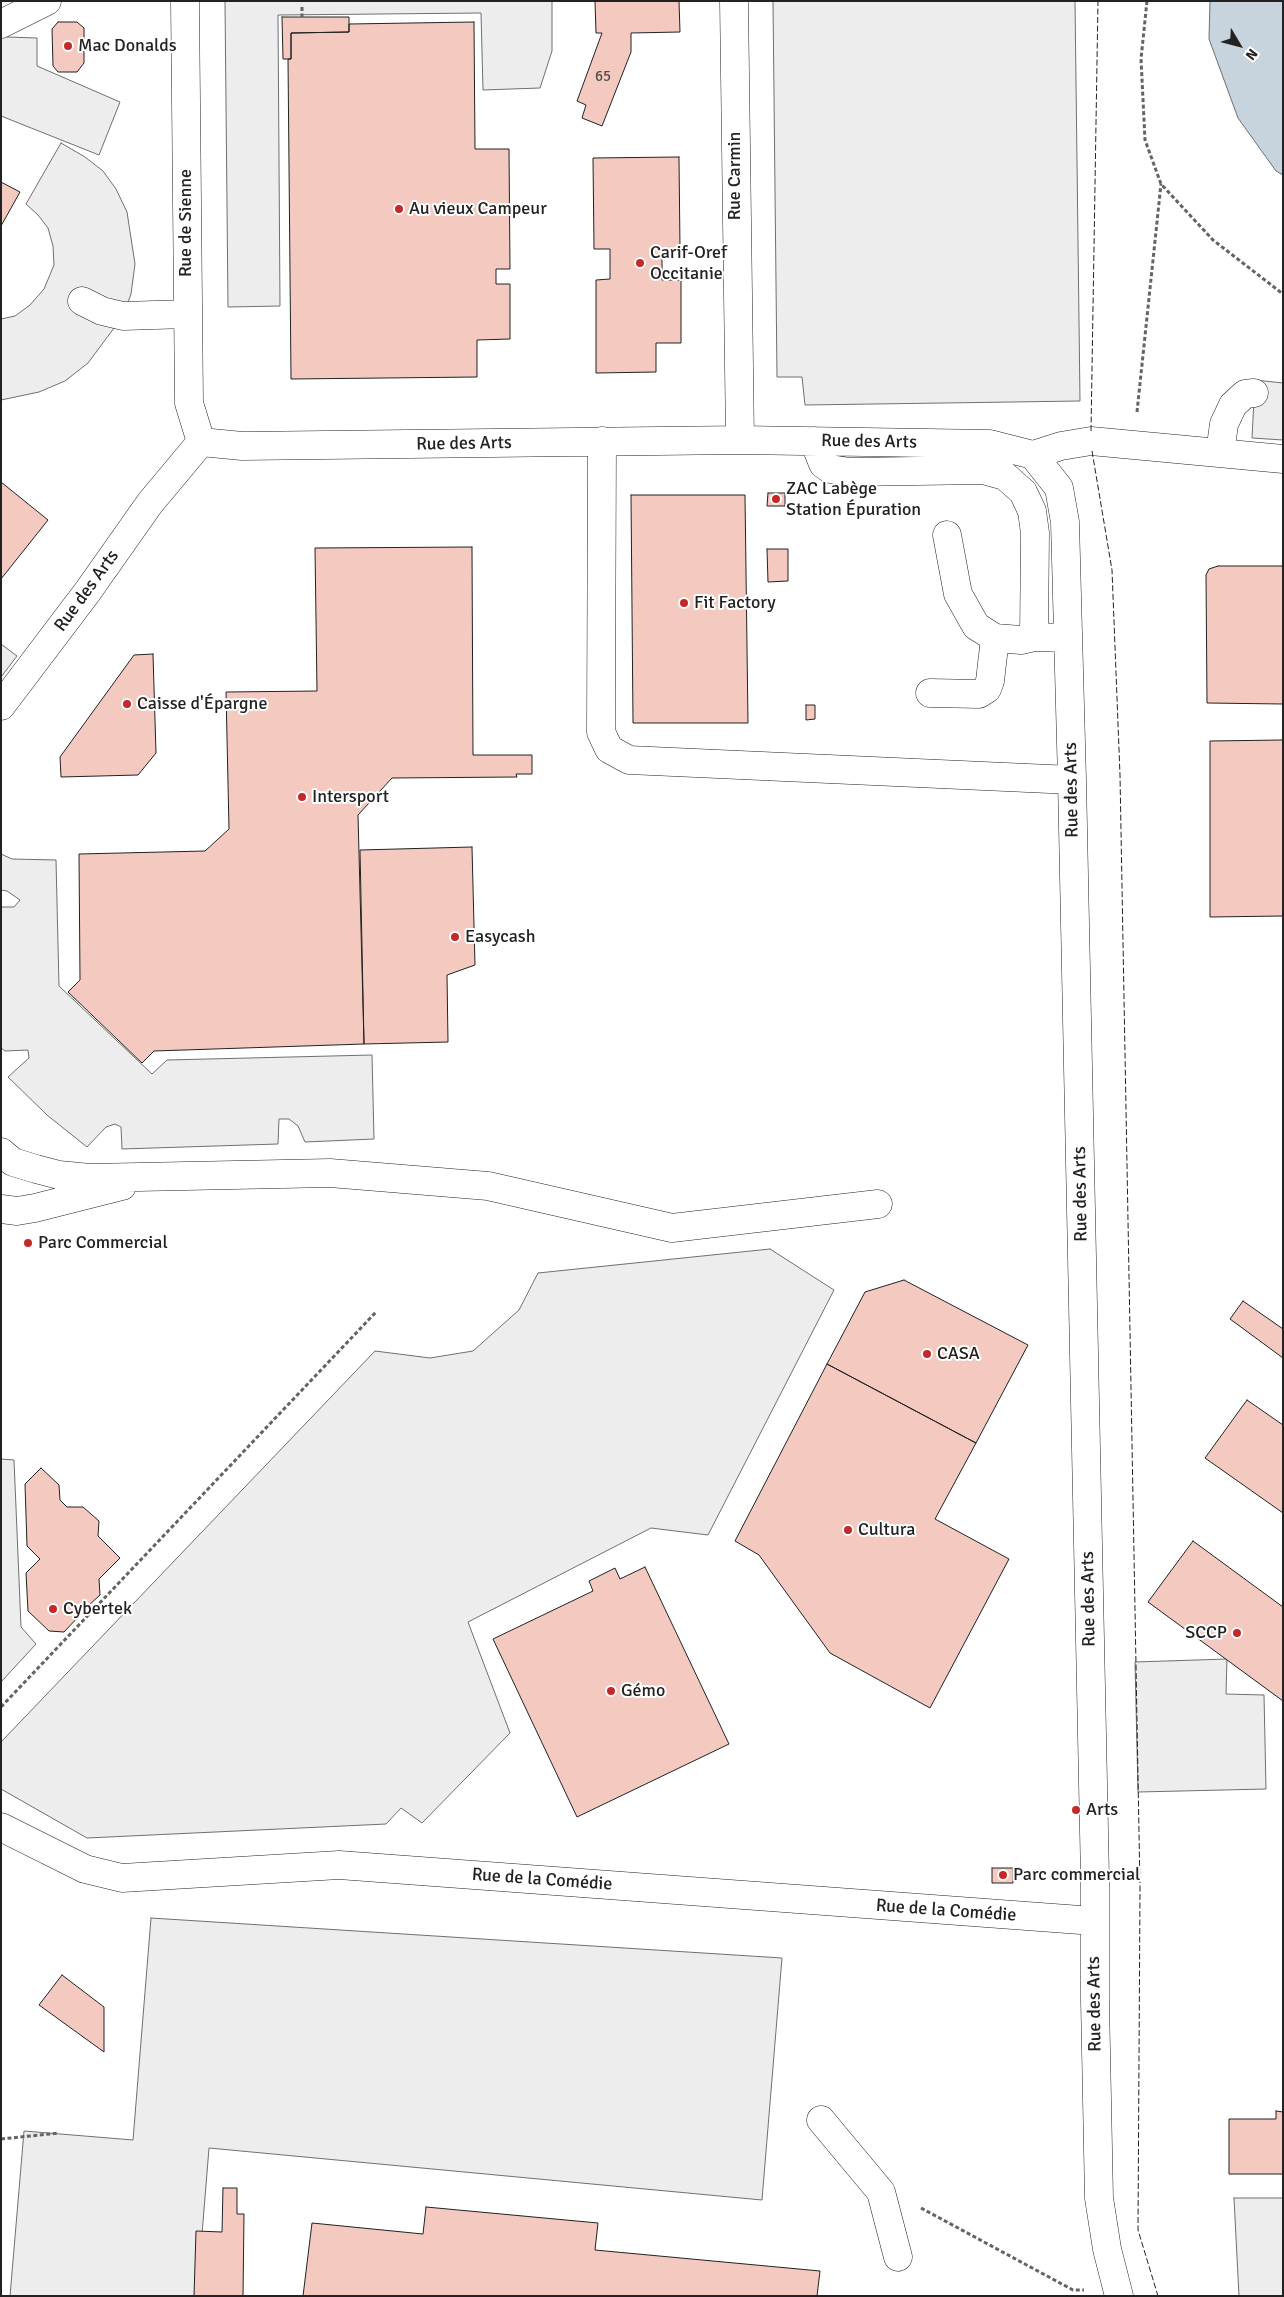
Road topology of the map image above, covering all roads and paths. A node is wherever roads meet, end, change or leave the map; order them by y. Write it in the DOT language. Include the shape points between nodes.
graph roads {
  1 [pos="47,1"];
  2 [pos="185,1"];
  3 [pos="734,1"];
  4 [pos="1147,1"];
  5 [pos="302,7"];
  6 [pos="302,17"];
  7 [pos="1,24"];
  8 [pos="1161,184"];
  9 [pos="1283,294"];
  10 [pos="82,301"];
  11 [pos="187,314"];
  12 [pos="1254,393"];
  13 [pos="740,440"];
  14 [pos="602,441"];
  15 [pos="814,441"];
  16 [pos="202,442"];
  17 [pos="1133,445"];
  18 [pos="1220,453"];
  19 [pos="1033,455"];
  20 [pos="1283,459"];
  21 [pos="947,535"];
  22 [pos="1034,637"];
  23 [pos="995,638"];
  24 [pos="1068,638"];
  25 [pos="930,693"];
  26 [pos="1,706"];
  27 [pos="1072,780"];
  28 [pos="1,1152"];
  29 [pos="148,1176"];
  30 [pos="878,1204"];
  31 [pos="1,1209"];
  32 [pos="377,1311"];
  33 [pos="1,1707"];
  34 [pos="1,1827"];
  35 [pos="1094,1921"];
  36 [pos="821,2120"];
  37 [pos="59,2133"];
  38 [pos="1,2139"];
  39 [pos="881,2192"];
  40 [pos="898,2257"];
  41 [pos="1118,2292"];
  1 -- 7 [label="street"];
  2 -- 11 [label="street, Rue de Sienne"];
  3 -- 13 [label="street, Rue Carmin"];
  4 -- 8 [label="path" via="1141,59 1144,140"];
  5 -- 6 [label="path"];
  8 -- 9 [label="path" via="1213,240"];
  8 -- 17 [label="path"];
  10 -- 11 [label="street" via="102,311 123,316"];
  11 -- 16 [label="street, Rue de Sienne" via="190,403"];
  12 -- 18 [label="street" via="1245,394 1233,405 1224,424"];
  13 -- 14 [label="street, Rue des Arts"];
  13 -- 15 [label="street, Rue des Arts"];
  14 -- 16 [label="street, Rue des Arts" via="251,446"];
  14 -- 27 [label="street" via="601,732 610,749 629,760"];
  15 -- 19 [label="street, Rue des Arts" via="990,444"];
  15 -- 22 [label="street" via="824,464 830,468 850,472 983,470 998,473 1023,492 1032,512 1035,532"];
  16 -- 26 [label="street, Rue des Arts" via="150,503"];
  17 -- 18 [label="street"];
  17 -- 19 [label="street" via="1090,441"];
  18 -- 20 [label="street"];
  19 -- 24 [label="street, Rue des Arts" via="1060,488 1065,522"];
  21 -- 23 [label="street" via="958,594 976,626"];
  22 -- 23 [label="street" via="1020,640"];
  22 -- 24 [label="street"];
  23 -- 25 [label="street" via="990,681 986,689 979,694"];
  24 -- 27 [label="street, Rue des Arts"];
  27 -- 35 [label="street, Rue des Arts"];
  28 -- 29 [label="street" via="12,1162 59,1175 90,1178"];
  29 -- 30 [label="street" via="330,1172 488,1186 672,1228"];
  29 -- 31 [label="street" via="111,1191 17,1211"];
  32 -- 33 [label="path"];
  34 -- 35 [label="street, Rue de la Comédie" via="85,1869 122,1878 339,1865"];
  35 -- 41 [label="street, Rue des Arts" via="1099,2198"];
  36 -- 39 [label="street"];
  37 -- 38 [label="path"];
  39 -- 40 [label="street"];
  39 -- 41 [label="path" via="899,2196 1073,2290"];
}
